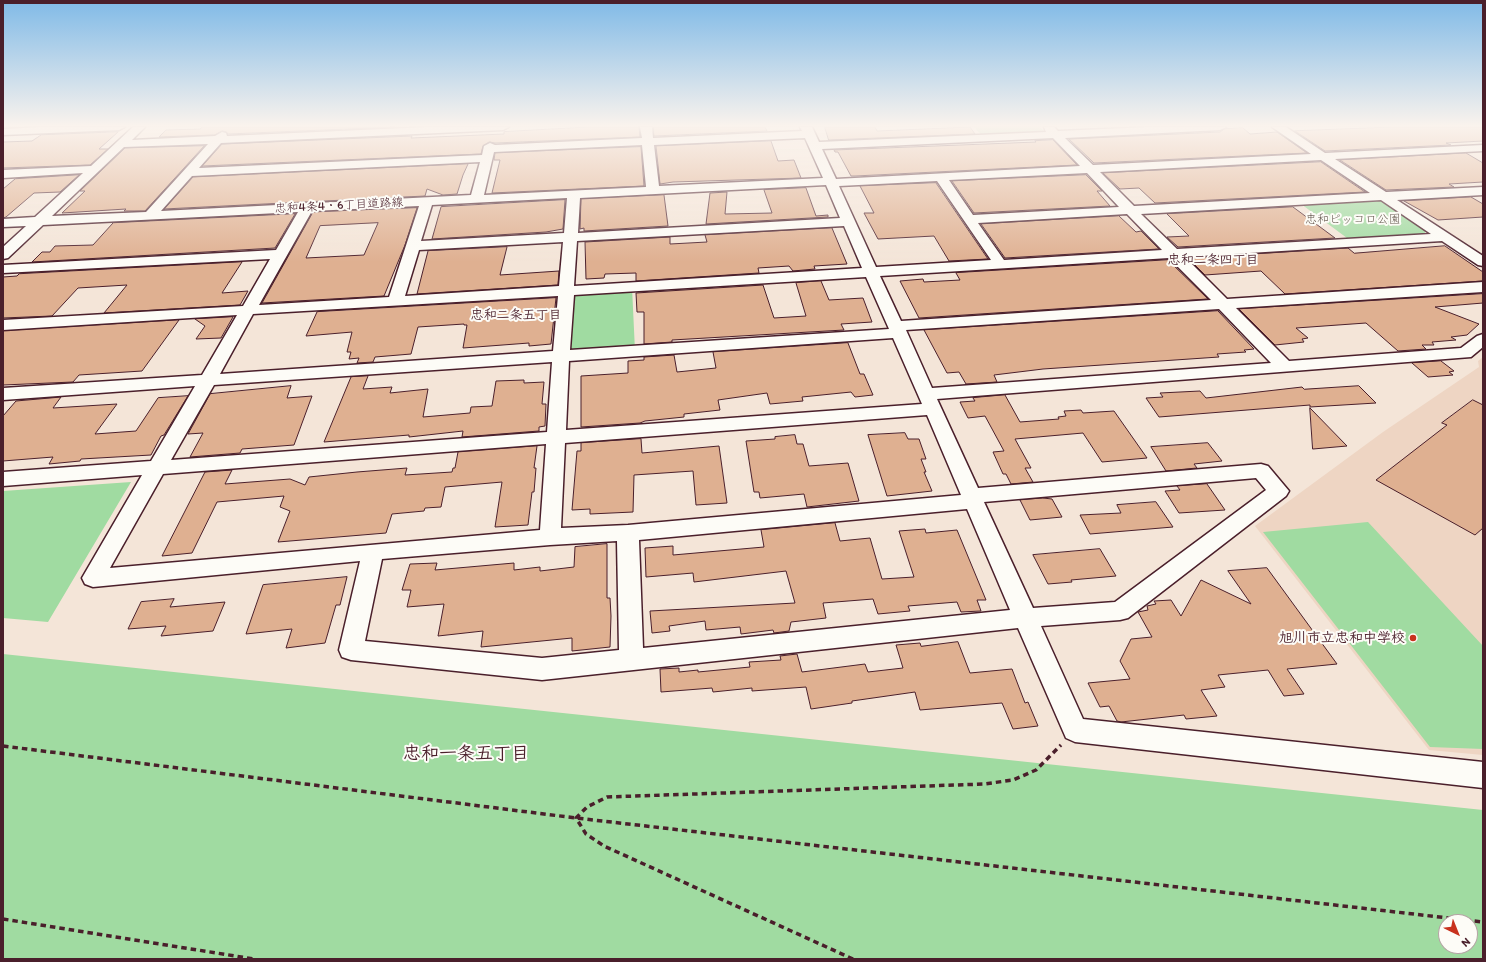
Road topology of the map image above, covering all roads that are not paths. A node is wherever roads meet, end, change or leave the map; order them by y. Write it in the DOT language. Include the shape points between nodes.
graph roads {
  1 [pos="42,172"];
  2 [pos="92,172"];
  3 [pos="190,172"];
  4 [pos="483,172"];
  5 [pos="651,172"];
  6 [pos="827,172"];
  7 [pos="1035,172"];
  8 [pos="1092,172"];
  9 [pos="1347,172"];
  10 [pos="3,174"];
  11 [pos="940,177"];
  12 [pos="831,182"];
  13 [pos="653,190"];
  14 [pos="1483,191"];
  15 [pos="574,194"];
  16 [pos="1383,196"];
  17 [pos="477,199"];
  18 [pos="427,202"];
  19 [pos="307,208"];
  20 [pos="1131,211"];
  21 [pos="149,216"];
  22 [pos="969,219"];
  23 [pos="40,221"];
  24 [pos="849,222"];
  25 [pos="3,223"];
  26 [pos="1445,237"];
  27 [pos="571,238"];
  28 [pos="412,246"];
  29 [pos="1173,253"];
  30 [pos="280,254"];
  31 [pos="3,255"];
  32 [pos="1483,262"];
  33 [pos="1001,265"];
  34 [pos="3,269"];
  35 [pos="872,272"];
  36 [pos="1483,287"];
  37 [pos="566,290"];
  38 [pos="396,300"];
  39 [pos="1224,304"];
  40 [pos="248,309"];
  41 [pos="3,325"];
  42 [pos="897,330"];
  43 [pos="1483,339"];
  44 [pos="561,356"];
  45 [pos="1284,366"];
  46 [pos="208,380"];
  47 [pos="3,394"];
  48 [pos="930,402"];
  49 [pos="556,438"];
  50 [pos="158,467"];
  51 [pos="3,479"];
  52 [pos="972,498"];
  53 [pos="628,533"];
  54 [pos="550,537"];
  55 [pos="373,552"];
  56 [pos="1025,618"];
  57 [pos="631,659"];
  58 [pos="1483,775"];
  1 -- 10 [label="street"];
  2 -- 23 [label="street"];
  3 -- 21 [label="street"];
  4 -- 17 [label="street"];
  5 -- 13 [label="street"];
  6 -- 12 [label="street"];
  7 -- 11 [label="street, 忠和4条4・6丁目道路線"];
  8 -- 20 [label="street"];
  9 -- 16 [label="street"];
  11 -- 12 [label="street, 忠和4条4・6丁目道路線"];
  11 -- 22 [label="street"];
  12 -- 13 [label="street, 忠和4条4・6丁目道路線"];
  12 -- 24 [label="street"];
  13 -- 15 [label="street, 忠和4条4・6丁目道路線"];
  14 -- 16 [label="street"];
  15 -- 17 [label="street, 忠和4条4・6丁目道路線"];
  15 -- 27 [label="street"];
  16 -- 20 [label="street"];
  16 -- 26 [label="street"];
  17 -- 18 [label="street, 忠和4条4・6丁目道路線"];
  18 -- 19 [label="street, 忠和4条4・6丁目道路線"];
  18 -- 28 [label="street"];
  19 -- 21 [label="street, 忠和4条4・6丁目道路線"];
  19 -- 30 [label="street"];
  20 -- 22 [label="street"];
  20 -- 29 [label="street"];
  21 -- 23 [label="street, 忠和4条4・6丁目道路線"];
  22 -- 33 [label="street"];
  23 -- 25 [label="street, 忠和4条4・6丁目道路線"];
  23 -- 31 [label="street"];
  24 -- 27 [label="street"];
  24 -- 35 [label="street"];
  26 -- 29 [label="street"];
  26 -- 32 [label="street"];
  27 -- 28 [label="street"];
  27 -- 37 [label="street"];
  28 -- 38 [label="street"];
  29 -- 33 [label="street"];
  29 -- 39 [label="street"];
  30 -- 34 [label="street"];
  30 -- 40 [label="street"];
  33 -- 35 [label="street"];
  35 -- 37 [label="street"];
  35 -- 42 [label="street"];
  36 -- 39 [label="street"];
  37 -- 38 [label="street"];
  37 -- 44 [label="street"];
  38 -- 40 [label="street"];
  39 -- 42 [label="street"];
  39 -- 45 [label="street"];
  40 -- 41 [label="street"];
  40 -- 46 [label="street"];
  42 -- 44 [label="street"];
  42 -- 48 [label="street"];
  43 -- 45 [label="street" via="1464,353"];
  44 -- 46 [label="street"];
  44 -- 49 [label="street"];
  45 -- 48 [label="street"];
  46 -- 47 [label="street"];
  46 -- 50 [label="street"];
  48 -- 49 [label="street"];
  48 -- 52 [label="street"];
  49 -- 50 [label="street"];
  49 -- 54 [label="street"];
  50 -- 51 [label="street"];
  50 -- 55 [label="street" via="93,578"];
  52 -- 53 [label="street"];
  52 -- 56 [label="street"];
  52 -- 56 [label="street" via="1261,471 1279,491 1120,611"];
  53 -- 54 [label="street"];
  53 -- 57 [label="street"];
  54 -- 55 [label="street"];
  55 -- 57 [label="street" via="351,650 542,669"];
  56 -- 57 [label="street"];
  56 -- 58 [label="street" via="1075,730"];
}
